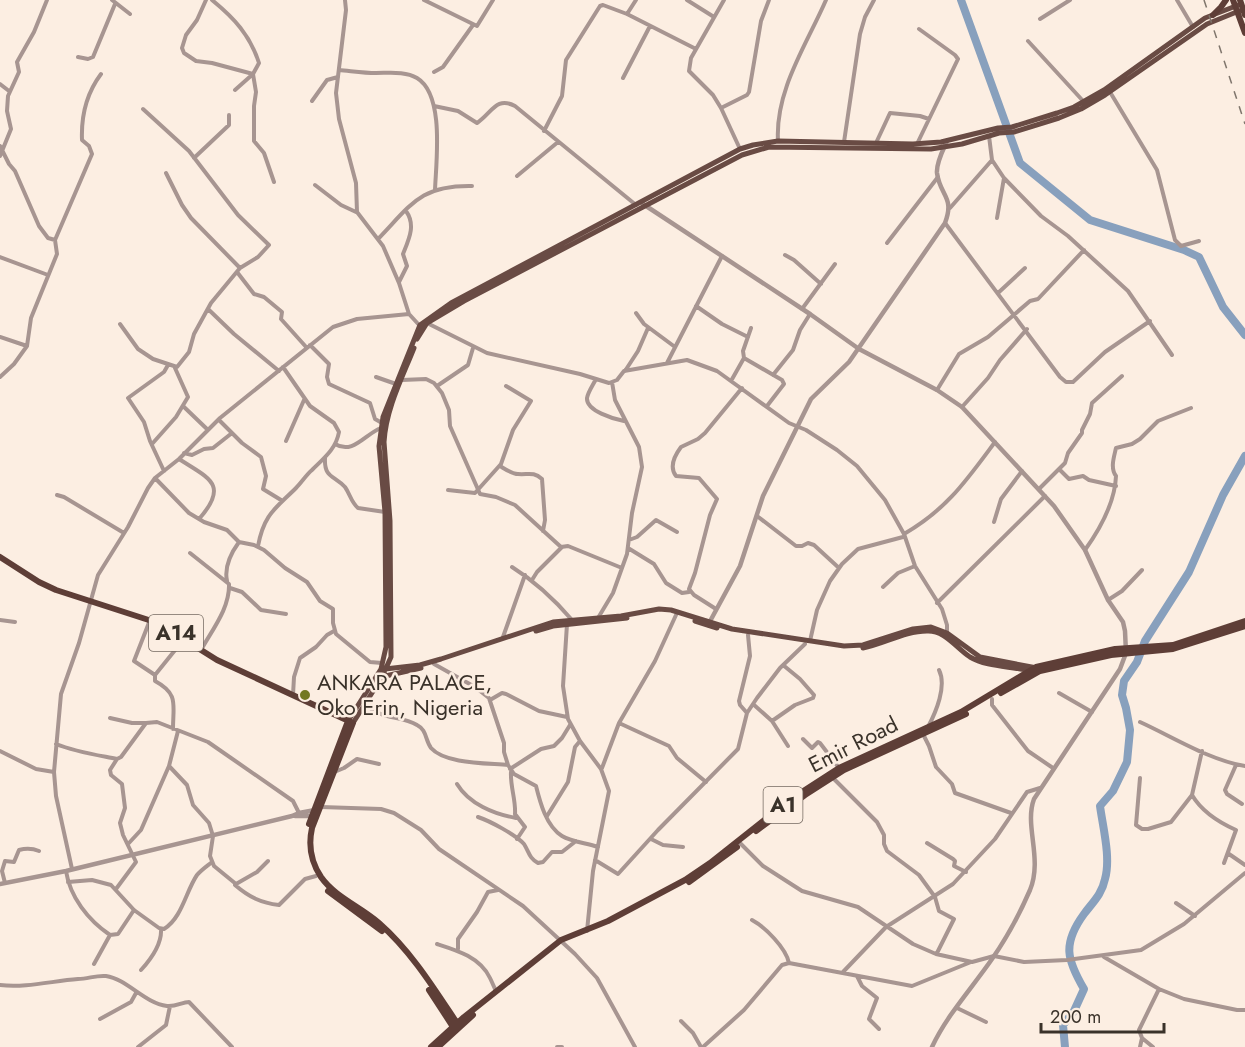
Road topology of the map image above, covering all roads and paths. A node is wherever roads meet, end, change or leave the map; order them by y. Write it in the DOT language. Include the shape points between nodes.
graph roads {
  1 [pos="47,0"];
  2 [pos="206,0"];
  3 [pos="212,0"];
  4 [pos="345,0"];
  5 [pos="424,0"];
  6 [pos="493,0"];
  7 [pos="636,0"];
  8 [pos="687,0"];
  9 [pos="724,0"];
  10 [pos="769,0"];
  11 [pos="826,0"];
  12 [pos="874,0"];
  13 [pos="1070,0"];
  14 [pos="1176,0"];
  15 [pos="1226,0"];
  16 [pos="114,2"];
  17 [pos="1241,6"];
  18 [pos="130,14"];
  19 [pos="627,14"];
  20 [pos="1213,15"];
  21 [pos="714,17"];
  22 [pos="1040,19"];
  23 [pos="473,25"];
  24 [pos="650,26"];
  25 [pos="1193,27"];
  26 [pos="920,29"];
  27 [pos="1245,33"];
  28 [pos="1028,41"];
  29 [pos="696,49"];
  30 [pos="78,57"];
  31 [pos="339,70"];
  32 [pos="434,72"];
  33 [pos="101,74"];
  34 [pos="253,74"];
  35 [pos="338,76"];
  36 [pos="623,78"];
  37 [pos="0,84"];
  38 [pos="235,90"];
  39 [pos="9,91"];
  40 [pos="1110,92"];
  41 [pos="312,101"];
  42 [pos="1084,102"];
  43 [pos="434,106"];
  44 [pos="721,108"];
  45 [pos="143,109"];
  46 [pos="229,115"];
  47 [pos="929,119"];
  48 [pos="1013,129"];
  49 [pos="999,130"];
  50 [pos="544,131"];
  51 [pos="989,136"];
  52 [pos="778,141"];
  53 [pos="947,141"];
  54 [pos="558,142"];
  55 [pos="844,142"];
  56 [pos="876,143"];
  57 [pos="917,144"];
  58 [pos="0,146"];
  59 [pos="944,148"];
  60 [pos="740,149"];
  61 [pos="1,154"];
  62 [pos="194,158"];
  63 [pos="992,160"];
  64 [pos="166,173"];
  65 [pos="517,176"];
  66 [pos="938,177"];
  67 [pos="1004,178"];
  68 [pos="274,182"];
  69 [pos="315,185"];
  70 [pos="472,186"];
  71 [pos="435,190"];
  72 [pos="641,205"];
  73 [pos="950,208"];
  74 [pos="406,211"];
  75 [pos="357,212"];
  76 [pos="998,218"];
  77 [pos="945,223"];
  78 [pos="378,239"];
  79 [pos="55,240"];
  80 [pos="1199,241"];
  81 [pos="887,243"];
  82 [pos="1084,250"];
  83 [pos="785,255"];
  84 [pos="722,256"];
  85 [pos="0,257"];
  86 [pos="835,264"];
  87 [pos="1025,268"];
  88 [pos="239,270"];
  89 [pos="48,275"];
  90 [pos="399,283"];
  91 [pos="821,284"];
  92 [pos="998,293"];
  93 [pos="696,306"];
  94 [pos="208,309"];
  95 [pos="802,309"];
  96 [pos="636,313"];
  97 [pos="409,314"];
  98 [pos="810,314"];
  99 [pos="1014,314"];
  100 [pos="1150,321"];
  101 [pos="120,324"];
  102 [pos="423,326"];
  103 [pos="648,327"];
  104 [pos="752,328"];
  105 [pos="1027,329"];
  106 [pos="748,337"];
  107 [pos="0,338"];
  108 [pos="27,346"];
  109 [pos="675,346"];
  110 [pos="308,347"];
  111 [pos="473,347"];
  112 [pos="859,350"];
  113 [pos="1172,355"];
  114 [pos="744,358"];
  115 [pos="667,363"];
  116 [pos="168,365"];
  117 [pos="175,367"];
  118 [pos="281,369"];
  119 [pos="624,371"];
  120 [pos="773,375"];
  121 [pos="1122,376"];
  122 [pos="0,377"];
  123 [pos="376,377"];
  124 [pos="596,379"];
  125 [pos="402,380"];
  126 [pos="731,381"];
  127 [pos="612,382"];
  128 [pos="396,384"];
  129 [pos="437,386"];
  130 [pos="506,386"];
  131 [pos="742,388"];
  132 [pos="937,390"];
  133 [pos="304,399"];
  134 [pos="183,406"];
  135 [pos="767,406"];
  136 [pos="962,407"];
  137 [pos="1191,408"];
  138 [pos="219,420"];
  139 [pos="624,421"];
  140 [pos="382,425"];
  141 [pos="799,426"];
  142 [pos="208,430"];
  143 [pos="232,433"];
  144 [pos="286,441"];
  145 [pos="995,442"];
  146 [pos="152,444"];
  147 [pos="335,444"];
  148 [pos="184,453"];
  149 [pos="325,458"];
  150 [pos="179,459"];
  151 [pos="500,466"];
  152 [pos="1059,469"];
  153 [pos="164,471"];
  154 [pos="1022,471"];
  155 [pos="156,478"];
  156 [pos="1116,486"];
  157 [pos="1039,489"];
  158 [pos="448,490"];
  159 [pos="478,492"];
  160 [pos="57,495"];
  161 [pos="1045,496"];
  162 [pos="281,500"];
  163 [pos="385,512"];
  164 [pos="757,516"];
  165 [pos="199,519"];
  166 [pos="994,522"];
  167 [pos="543,532"];
  168 [pos="677,532"];
  169 [pos="124,533"];
  170 [pos="904,536"];
  171 [pos="629,540"];
  172 [pos="239,542"];
  173 [pos="258,546"];
  174 [pos="562,547"];
  175 [pos="628,548"];
  176 [pos="1085,550"];
  177 [pos="189,553"];
  178 [pos="0,557"];
  179 [pos="915,566"];
  180 [pos="512,567"];
  181 [pos="622,568"];
  182 [pos="839,568"];
  183 [pos="1142,570"];
  184 [pos="525,575"];
  185 [pos="532,580"];
  186 [pos="227,581"];
  187 [pos="883,587"];
  188 [pos="230,588"];
  189 [pos="689,592"];
  190 [pos="1108,600"];
  191 [pos="90,601"];
  192 [pos="937,603"];
  193 [pos="716,609"];
  194 [pos="286,614"];
  195 [pos="676,615"];
  196 [pos="597,618"];
  197 [pos="150,619"];
  198 [pos="0,620"];
  199 [pos="569,621"];
  200 [pos="1245,621"];
  201 [pos="15,622"];
  202 [pos="708,624"];
  203 [pos="1245,626"];
  204 [pos="334,631"];
  205 [pos="947,635"];
  206 [pos="748,636"];
  207 [pos="503,637"];
  208 [pos="183,639"];
  209 [pos="808,643"];
  210 [pos="1151,649"];
  211 [pos="1126,650"];
  212 [pos="201,651"];
  213 [pos="434,664"];
  214 [pos="783,665"];
  215 [pos="384,667"];
  216 [pos="939,670"];
  217 [pos="1035,671"];
  218 [pos="155,675"];
  219 [pos="379,677"];
  220 [pos="1059,693"];
  221 [pos="293,695"];
  222 [pos="992,699"];
  223 [pos="490,700"];
  224 [pos="366,703"];
  225 [pos="753,704"];
  226 [pos="1092,712"];
  227 [pos="747,713"];
  228 [pos="567,717"];
  229 [pos="110,718"];
  230 [pos="350,722"];
  231 [pos="772,722"];
  232 [pos="1140,722"];
  233 [pos="146,723"];
  234 [pos="619,723"];
  235 [pos="570,724"];
  236 [pos="928,727"];
  237 [pos="173,729"];
  238 [pos="178,731"];
  239 [pos="923,734"];
  240 [pos="803,739"];
  241 [pos="580,741"];
  242 [pos="56,744"];
  243 [pos="788,746"];
  244 [pos="0,751"];
  245 [pos="1202,752"];
  246 [pos="117,759"];
  247 [pos="380,764"];
  248 [pos="1236,765"];
  249 [pos="169,766"];
  250 [pos="1245,766"];
  251 [pos="839,768"];
  252 [pos="1053,768"];
  253 [pos="510,769"];
  254 [pos="601,769"];
  255 [pos="54,772"];
  256 [pos="332,773"];
  257 [pos="832,777"];
  258 [pos="1140,778"];
  259 [pos="706,782"];
  260 [pos="457,784"];
  261 [pos="1040,788"];
  262 [pos="1192,795"];
  263 [pos="1242,804"];
  264 [pos="316,812"];
  265 [pos="299,813"];
  266 [pos="1011,813"];
  267 [pos="292,816"];
  268 [pos="478,817"];
  269 [pos="546,817"];
  270 [pos="517,818"];
  271 [pos="213,836"];
  272 [pos="517,839"];
  273 [pos="651,839"];
  274 [pos="577,841"];
  275 [pos="739,842"];
  276 [pos="927,843"];
  277 [pos="128,844"];
  278 [pos="598,847"];
  279 [pos="683,847"];
  280 [pos="39,851"];
  281 [pos="1229,854"];
  282 [pos="134,855"];
  283 [pos="595,860"];
  284 [pos="268,861"];
  285 [pos="212,862"];
  286 [pos="1224,863"];
  287 [pos="1245,865"];
  288 [pos="69,870"];
  289 [pos="966,872"];
  290 [pos="1245,873"];
  291 [pos="316,876"];
  292 [pos="68,882"];
  293 [pos="3,884"];
  294 [pos="235,885"];
  295 [pos="116,889"];
  296 [pos="499,890"];
  297 [pos="935,897"];
  298 [pos="1176,903"];
  299 [pos="135,910"];
  300 [pos="1195,916"];
  301 [pos="752,920"];
  302 [pos="886,927"];
  303 [pos="161,929"];
  304 [pos="587,930"];
  305 [pos="110,935"];
  306 [pos="561,942"];
  307 [pos="437,944"];
  308 [pos="458,950"];
  309 [pos="936,954"];
  310 [pos="994,956"];
  311 [pos="1103,956"];
  312 [pos="972,962"];
  313 [pos="789,963"];
  314 [pos="94,964"];
  315 [pos="141,970"];
  316 [pos="843,972"];
  317 [pos="856,975"];
  318 [pos="2,985"];
  319 [pos="1159,989"];
  320 [pos="496,991"];
  321 [pos="136,993"];
  322 [pos="170,1006"];
  323 [pos="957,1008"];
  324 [pos="1245,1010"];
  325 [pos="100,1019"];
  326 [pos="681,1022"];
  327 [pos="986,1022"];
  328 [pos="456,1027"];
  329 [pos="879,1029"];
  330 [pos="1142,1038"];
  331 [pos="138,1047"];
  332 [pos="232,1047"];
  333 [pos="431,1047"];
  334 [pos="438,1047"];
  335 [pos="557,1047"];
  336 [pos="562,1047"];
  337 [pos="635,1047"];
  338 [pos="702,1047"];
  339 [pos="932,1047"];
  340 [pos="1140,1047"];
  341 [pos="1153,1047"];
  1 -- 39 [label="street" via="17,62 19,72"];
  2 -- 34 [label="street" via="182,42 184,53 196,61"];
  3 -- 34 [label="street" via="250,39 259,63"];
  4 -- 31 [label="street"];
  5 -- 23 [label="street"];
  6 -- 23 [label="street" via="477,26"];
  7 -- 19 [label="street"];
  8 -- 21 [label="street"];
  9 -- 21 [label="street"];
  10 -- 44 [label="street" via="761,21 747,95"];
  11 -- 52 [label="street" via="779,108"];
  12 -- 55 [label="street" via="860,34"];
  13 -- 22 [label="street"];
  14 -- 25 [label="street"];
  15 -- 20 [label="highway"];
  16 -- 18 [label="street"];
  16 -- 30 [label="street" via="91,59"];
  17 -- 20 [label="main road"];
  17 -- 27 [label="highway"];
  17 -- 40 [label="main road" via="1207,24"];
  19 -- 24 [label="street"];
  19 -- 50 [label="street" via="603,4 593,15 566,60 562,96"];
  20 -- 25 [label="main road"];
  21 -- 29 [label="street"];
  23 -- 32 [label="street" via="443,67"];
  24 -- 29 [label="street"];
  24 -- 36 [label="street"];
  25 -- 42 [label="main road"];
  26 -- 47 [label="street" via="958,59"];
  28 -- 42 [label="street"];
  29 -- 44 [label="street" via="689,71"];
  31 -- 35 [label="street"];
  31 -- 43 [label="street" via="396,72 417,78 430,91"];
  33 -- 79 [label="street" via="87,96 82,124 82,140 92,154"];
  34 -- 38 [label="street"];
  34 -- 68 [label="street" via="254,141 264,153"];
  35 -- 41 [label="street" via="327,80"];
  35 -- 75 [label="street" via="336,101 356,183"];
  37 -- 39 [label="street"];
  39 -- 61 [label="street" via="7,111 11,129"];
  40 -- 48 [label="main road" via="1071,114"];
  40 -- 80 [label="street" via="1157,170 1175,240 1181,246"];
  42 -- 48 [label="main road"];
  43 -- 50 [label="street" via="458,111 477,123 507,102"];
  43 -- 71 [label="street"];
  44 -- 60 [label="street"];
  45 -- 62 [label="street"];
  46 -- 62 [label="street" via="229,125"];
  47 -- 56 [label="street" via="890,113"];
  47 -- 57 [label="street"];
  48 -- 49 [label="main road"];
  49 -- 51 [label="main road"];
  49 -- 53 [label="main road"];
  50 -- 54 [label="street"];
  51 -- 59 [label="main road"];
  51 -- 63 [label="street"];
  52 -- 55 [label="main road"];
  52 -- 60 [label="main road"];
  53 -- 57 [label="main road"];
  53 -- 59 [label="street"];
  54 -- 65 [label="street"];
  54 -- 72 [label="street"];
  55 -- 56 [label="main road"];
  56 -- 57 [label="main road"];
  58 -- 61 [label="street"];
  59 -- 66 [label="street"];
  59 -- 72 [label="main road" via="755,150"];
  60 -- 72 [label="main road"];
  61 -- 79 [label="street" via="15,171 39,226 48,238"];
  62 -- 88 [label="street" via="238,215 269,245"];
  63 -- 67 [label="street"];
  63 -- 73 [label="street"];
  64 -- 88 [label="street" via="191,218"];
  66 -- 73 [label="street"];
  66 -- 81 [label="street"];
  67 -- 76 [label="street"];
  67 -- 82 [label="street" via="1041,216"];
  69 -- 75 [label="street"];
  70 -- 71 [label="street"];
  71 -- 74 [label="street" via="420,196"];
  72 -- 84 [label="street"];
  72 -- 102 [label="main road"];
  73 -- 77 [label="street"];
  74 -- 78 [label="street"];
  74 -- 90 [label="street" via="411,234 403,254 407,266"];
  75 -- 78 [label="street"];
  77 -- 92 [label="street"];
  77 -- 112 [label="street"];
  78 -- 90 [label="street"];
  79 -- 89 [label="street" via="58,251"];
  82 -- 99 [label="street" via="1038,299 1029,301"];
  82 -- 100 [label="street" via="1128,291"];
  83 -- 91 [label="street"];
  84 -- 93 [label="street"];
  84 -- 95 [label="street"];
  85 -- 89 [label="street"];
  86 -- 91 [label="street"];
  87 -- 92 [label="street"];
  88 -- 94 [label="street"];
  88 -- 110 [label="street" via="254,294 282,312 281,319"];
  89 -- 108 [label="street" via="31,318"];
  90 -- 97 [label="street"];
  91 -- 95 [label="street"];
  92 -- 99 [label="street"];
  93 -- 106 [label="street"];
  93 -- 109 [label="street"];
  94 -- 117 [label="street" via="189,352"];
  94 -- 118 [label="street"];
  95 -- 98 [label="street"];
  96 -- 103 [label="street"];
  97 -- 102 [label="street"];
  97 -- 110 [label="street" via="343,322"];
  98 -- 112 [label="street"];
  98 -- 120 [label="street" via="794,350"];
  99 -- 105 [label="street"];
  99 -- 132 [label="street" via="988,337 959,354"];
  100 -- 105 [label="street" via="1105,352 1070,383 1060,377"];
  100 -- 113 [label="street"];
  101 -- 116 [label="street" via="138,350"];
  102 -- 111 [label="street"];
  102 -- 125 [label="main road"];
  102 -- 128 [label="main road"];
  103 -- 109 [label="street"];
  103 -- 119 [label="street"];
  104 -- 106 [label="street"];
  105 -- 136 [label="street"];
  106 -- 114 [label="street"];
  107 -- 108 [label="street"];
  108 -- 122 [label="street"];
  109 -- 115 [label="street"];
  110 -- 118 [label="street"];
  110 -- 140 [label="street" via="329,364 329,384 370,403"];
  111 -- 124 [label="street"];
  111 -- 129 [label="street" via="468,365"];
  112 -- 132 [label="street"];
  112 -- 141 [label="street" via="814,396"];
  114 -- 120 [label="street"];
  114 -- 126 [label="street"];
  115 -- 119 [label="street"];
  115 -- 126 [label="street" via="687,360"];
  116 -- 117 [label="street"];
  116 -- 146 [label="street" via="128,398 144,422"];
  117 -- 134 [label="street" via="188,397"];
  118 -- 133 [label="street"];
  118 -- 138 [label="street"];
  119 -- 127 [label="street"];
  120 -- 135 [label="street" via="784,384"];
  121 -- 152 [label="street" via="1092,403 1075,447"];
  123 -- 128 [label="street"];
  124 -- 127 [label="street"];
  124 -- 139 [label="street" via="587,398 589,404 600,413"];
  125 -- 129 [label="street" via="423,378"];
  125 -- 215 [label="main road" via="388,415 384,442 392,644"];
  126 -- 131 [label="street"];
  127 -- 139 [label="street"];
  128 -- 140 [label="main road"];
  129 -- 159 [label="street"];
  130 -- 151 [label="street" via="531,401 513,430"];
  131 -- 135 [label="street"];
  131 -- 189 [label="street" via="705,433 681,447 674,460 674,474 699,478 717,499"];
  132 -- 136 [label="street"];
  133 -- 144 [label="street"];
  133 -- 147 [label="street" via="336,426 339,432"];
  134 -- 142 [label="street"];
  134 -- 146 [label="street"];
  135 -- 141 [label="street"];
  136 -- 145 [label="street"];
  137 -- 156 [label="street" via="1158,421 1132,444 1117,447 1113,465"];
  138 -- 142 [label="street"];
  138 -- 143 [label="street"];
  139 -- 171 [label="street" via="639,447 642,467"];
  140 -- 147 [label="street" via="352,447"];
  140 -- 163 [label="main road" via="379,446"];
  141 -- 164 [label="street" via="767,487"];
  141 -- 170 [label="street" via="857,466 885,500"];
  142 -- 148 [label="street"];
  143 -- 148 [label="street" via="213,448 192,455"];
  143 -- 162 [label="street" via="260,455 266,476 263,489"];
  145 -- 154 [label="street"];
  145 -- 170 [label="street" via="949,502"];
  146 -- 153 [label="street"];
  147 -- 149 [label="street"];
  148 -- 150 [label="street"];
  149 -- 162 [label="street"];
  149 -- 163 [label="street" via="327,473 346,488 357,508"];
  150 -- 153 [label="street"];
  150 -- 165 [label="street" via="195,467 214,487 210,505"];
  151 -- 159 [label="street"];
  151 -- 167 [label="street" via="542,479"];
  152 -- 156 [label="street" via="1069,479 1083,476"];
  152 -- 157 [label="street"];
  153 -- 155 [label="street"];
  154 -- 157 [label="street"];
  154 -- 166 [label="street" via="1001,499"];
  155 -- 165 [label="street"];
  155 -- 169 [label="street"];
  156 -- 176 [label="street"];
  157 -- 161 [label="street"];
  158 -- 159 [label="street"];
  159 -- 167 [label="street" via="515,505"];
  160 -- 169 [label="street"];
  161 -- 176 [label="street"];
  161 -- 192 [label="street"];
  162 -- 173 [label="street" via="264,522"];
  163 -- 215 [label="main road"];
  164 -- 182 [label="street" via="796,546 814,545"];
  164 -- 193 [label="street" via="740,566"];
  165 -- 172 [label="street" via="227,530"];
  167 -- 174 [label="street"];
  168 -- 171 [label="street" via="656,520"];
  169 -- 191 [label="street" via="102,567"];
  170 -- 179 [label="street"];
  170 -- 182 [label="street" via="858,549"];
  171 -- 175 [label="street"];
  172 -- 173 [label="street"];
  172 -- 186 [label="street" via="231,554"];
  173 -- 204 [label="street" via="304,579 320,602 333,609"];
  174 -- 181 [label="street"];
  174 -- 185 [label="street"];
  175 -- 181 [label="street"];
  175 -- 189 [label="street" via="654,564 666,583"];
  176 -- 190 [label="street"];
  177 -- 186 [label="street"];
  178 -- 191 [label="highway, A14" via="48,587"];
  179 -- 187 [label="street" via="895,575"];
  179 -- 192 [label="street"];
  180 -- 184 [label="street"];
  181 -- 196 [label="street" via="613,593"];
  182 -- 209 [label="street" via="817,610"];
  183 -- 190 [label="street"];
  184 -- 185 [label="street"];
  184 -- 207 [label="street"];
  185 -- 199 [label="street" via="560,603"];
  186 -- 188 [label="street"];
  188 -- 194 [label="street" via="242,592 261,610"];
  188 -- 212 [label="street" via="217,624"];
  189 -- 193 [label="street"];
  190 -- 211 [label="street" via="1123,622"];
  191 -- 197 [label="highway, A14"];
  191 -- 242 [label="street" via="61,694"];
  192 -- 205 [label="street" via="946,619"];
  193 -- 202 [label="street"];
  195 -- 199 [label="main road"];
  195 -- 202 [label="main road"];
  195 -- 234 [label="street"];
  196 -- 199 [label="main road"];
  196 -- 202 [label="main road" via="664,609"];
  197 -- 208 [label="highway, A14"];
  197 -- 218 [label="street" via="134,661"];
  198 -- 201 [label="street"];
  199 -- 207 [label="main road"];
  199 -- 213 [label="main road"];
  199 -- 228 [label="street" via="562,686"];
  200 -- 210 [label="highway, Emir Road / A1"];
  202 -- 206 [label="main road"];
  202 -- 209 [label="main road"];
  203 -- 210 [label="highway, Emir Road / A1" via="1178,648"];
  204 -- 215 [label="street" via="370,662"];
  204 -- 221 [label="street" via="300,658"];
  205 -- 209 [label="main road" via="925,626 863,645"];
  205 -- 217 [label="main road" via="980,657"];
  206 -- 209 [label="main road"];
  206 -- 227 [label="street" via="750,656 739,701"];
  207 -- 215 [label="main road" via="420,665"];
  208 -- 212 [label="highway, A14"];
  208 -- 218 [label="street"];
  209 -- 214 [label="street"];
  210 -- 211 [label="highway, Emir Road / A1"];
  211 -- 217 [label="highway, Emir Road / A1" via="1102,651"];
  211 -- 226 [label="street" via="1120,669"];
  212 -- 221 [label="highway, A14"];
  213 -- 219 [label="main road"];
  213 -- 223 [label="street"];
  214 -- 225 [label="street"];
  214 -- 231 [label="street" via="814,695"];
  215 -- 219 [label="main road"];
  216 -- 236 [label="street" via="942,688"];
  217 -- 222 [label="highway, Emir Road / A1"];
  217 -- 236 [label="highway, Emir Road / A1"];
  218 -- 237 [label="street" via="155,681 172,694"];
  219 -- 224 [label="main road"];
  219 -- 230 [label="main road"];
  220 -- 226 [label="street"];
  221 -- 230 [label="highway, A14"];
  222 -- 239 [label="highway, Emir Road / A1"];
  222 -- 252 [label="street" via="992,705 1028,751"];
  223 -- 228 [label="street" via="502,693 539,711"];
  223 -- 253 [label="street"];
  224 -- 230 [label="main road"];
  224 -- 253 [label="street" via="384,716 416,724 431,747 446,758"];
  225 -- 227 [label="street"];
  225 -- 231 [label="street"];
  226 -- 252 [label="street"];
  227 -- 259 [label="street" via="738,749"];
  228 -- 235 [label="street"];
  229 -- 233 [label="street"];
  230 -- 256 [label="highway"];
  230 -- 264 [label="highway"];
  231 -- 243 [label="street"];
  232 -- 245 [label="street"];
  233 -- 237 [label="street" via="157,722"];
  233 -- 246 [label="street"];
  234 -- 254 [label="street"];
  234 -- 259 [label="street" via="669,746 677,758"];
  235 -- 241 [label="street"];
  235 -- 253 [label="street" via="555,746 541,749"];
  236 -- 251 [label="highway, Emir Road / A1"];
  237 -- 238 [label="street"];
  238 -- 249 [label="street"];
  238 -- 265 [label="street" via="208,742 259,776 292,801"];
  239 -- 257 [label="highway, Emir Road / A1"];
  239 -- 266 [label="street" via="936,767 955,793"];
  240 -- 251 [label="street" via="812,748 818,742 823,745"];
  241 -- 254 [label="street"];
  241 -- 269 [label="street" via="566,786"];
  242 -- 246 [label="street"];
  242 -- 255 [label="street"];
  244 -- 255 [label="street" via="36,769"];
  245 -- 248 [label="street"];
  245 -- 262 [label="street"];
  246 -- 277 [label="street" via="110,770 122,785 125,808 120,823"];
  247 -- 256 [label="street" via="357,759"];
  248 -- 250 [label="street"];
  248 -- 263 [label="street" via="1225,790"];
  249 -- 271 [label="street" via="187,785 193,805 208,821"];
  249 -- 277 [label="street" via="141,830"];
  251 -- 275 [label="highway, Emir Road / A1" via="791,799"];
  252 -- 261 [label="street"];
  253 -- 269 [label="street" via="536,786"];
  253 -- 270 [label="street"];
  254 -- 278 [label="street" via="609,799"];
  255 -- 288 [label="street"];
  256 -- 264 [label="highway"];
  257 -- 275 [label="highway, Emir Road / A1"];
  257 -- 297 [label="street" via="877,822 887,851 919,875"];
  258 -- 262 [label="street" via="1136,825 1142,829 1168,824"];
  259 -- 273 [label="street"];
  260 -- 270 [label="street" via="478,804"];
  261 -- 266 [label="street" via="1027,792"];
  261 -- 310 [label="street" via="1032,805 1036,858 1033,881"];
  262 -- 281 [label="street" via="1210,816 1236,830"];
  264 -- 265 [label="street"];
  264 -- 267 [label="street"];
  264 -- 291 [label="highway" via="306,845"];
  264 -- 296 [label="street" via="381,809 394,813"];
  264 -- 328 [label="highway" via="310,844 320,876 396,940 416,963"];
  265 -- 267 [label="street"];
  266 -- 289 [label="street" via="995,839"];
  267 -- 271 [label="street"];
  268 -- 272 [label="street"];
  269 -- 274 [label="street" via="560,834"];
  270 -- 272 [label="street" via="525,827"];
  271 -- 282 [label="street"];
  271 -- 285 [label="street"];
  272 -- 274 [label="street" via="531,859 540,864 552,852 562,852"];
  273 -- 279 [label="street"];
  273 -- 283 [label="street" via="618,874"];
  274 -- 278 [label="street"];
  275 -- 302 [label="street" via="763,866 794,887 815,897 858,907"];
  275 -- 304 [label="highway, Emir Road / A1" via="674,887"];
  276 -- 289 [label="street" via="953,858 954,866"];
  277 -- 282 [label="street"];
  278 -- 283 [label="street"];
  280 -- 293 [label="street" via="22,849 14,862 5,861"];
  281 -- 286 [label="street"];
  281 -- 287 [label="street"];
  282 -- 288 [label="street"];
  282 -- 295 [label="street" via="136,863"];
  283 -- 304 [label="street"];
  284 -- 294 [label="street"];
  285 -- 294 [label="street"];
  285 -- 303 [label="street" via="197,876 170,924"];
  288 -- 292 [label="street"];
  288 -- 293 [label="street"];
  289 -- 297 [label="street"];
  290 -- 300 [label="street"];
  291 -- 294 [label="street" via="305,879 279,905 258,901"];
  291 -- 328 [label="highway" via="334,896 394,943"];
  292 -- 295 [label="street" via="92,880"];
  292 -- 305 [label="street" via="82,909"];
  295 -- 299 [label="street"];
  296 -- 306 [label="street" via="534,915"];
  296 -- 308 [label="street" via="488,892 458,939"];
  297 -- 302 [label="street"];
  297 -- 309 [label="street" via="939,910 954,921"];
  298 -- 300 [label="street"];
  299 -- 303 [label="street"];
  299 -- 305 [label="street" via="118,934"];
  300 -- 311 [label="street" via="1141,950"];
  301 -- 313 [label="street" via="774,938"];
  302 -- 309 [label="street"];
  302 -- 316 [label="street"];
  303 -- 315 [label="street" via="153,955"];
  304 -- 306 [label="highway, Emir Road / A1"];
  305 -- 314 [label="street"];
  306 -- 320 [label="highway, Emir Road / A1"];
  306 -- 328 [label="highway, Emir Road / A1"];
  306 -- 337 [label="street" via="597,978"];
  307 -- 308 [label="street"];
  308 -- 320 [label="street" via="482,967"];
  309 -- 312 [label="street"];
  310 -- 311 [label="street" via="1024,962"];
  310 -- 312 [label="street"];
  310 -- 323 [label="street"];
  311 -- 319 [label="street"];
  312 -- 317 [label="street" via="912,986"];
  313 -- 316 [label="street"];
  313 -- 338 [label="street" via="782,965 744,1010"];
  316 -- 317 [label="street"];
  317 -- 329 [label="street" via="862,986 878,998 869,1019"];
  318 -- 321 [label="street" via="103,976 118,980"];
  319 -- 324 [label="street" via="1184,999"];
  319 -- 330 [label="street" via="1139,1030"];
  320 -- 328 [label="highway, Emir Road / A1"];
  321 -- 322 [label="street"];
  321 -- 325 [label="street" via="131,1002"];
  322 -- 331 [label="street" via="166,1025"];
  322 -- 332 [label="street" via="189,1002"];
  323 -- 327 [label="street"];
  323 -- 339 [label="street"];
  326 -- 338 [label="street"];
  328 -- 333 [label="highway, Emir Road / A1"];
  328 -- 334 [label="highway, Emir Road / A1"];
  330 -- 340 [label="street"];
  330 -- 341 [label="street"];
  335 -- 336 [label="street"];
}
